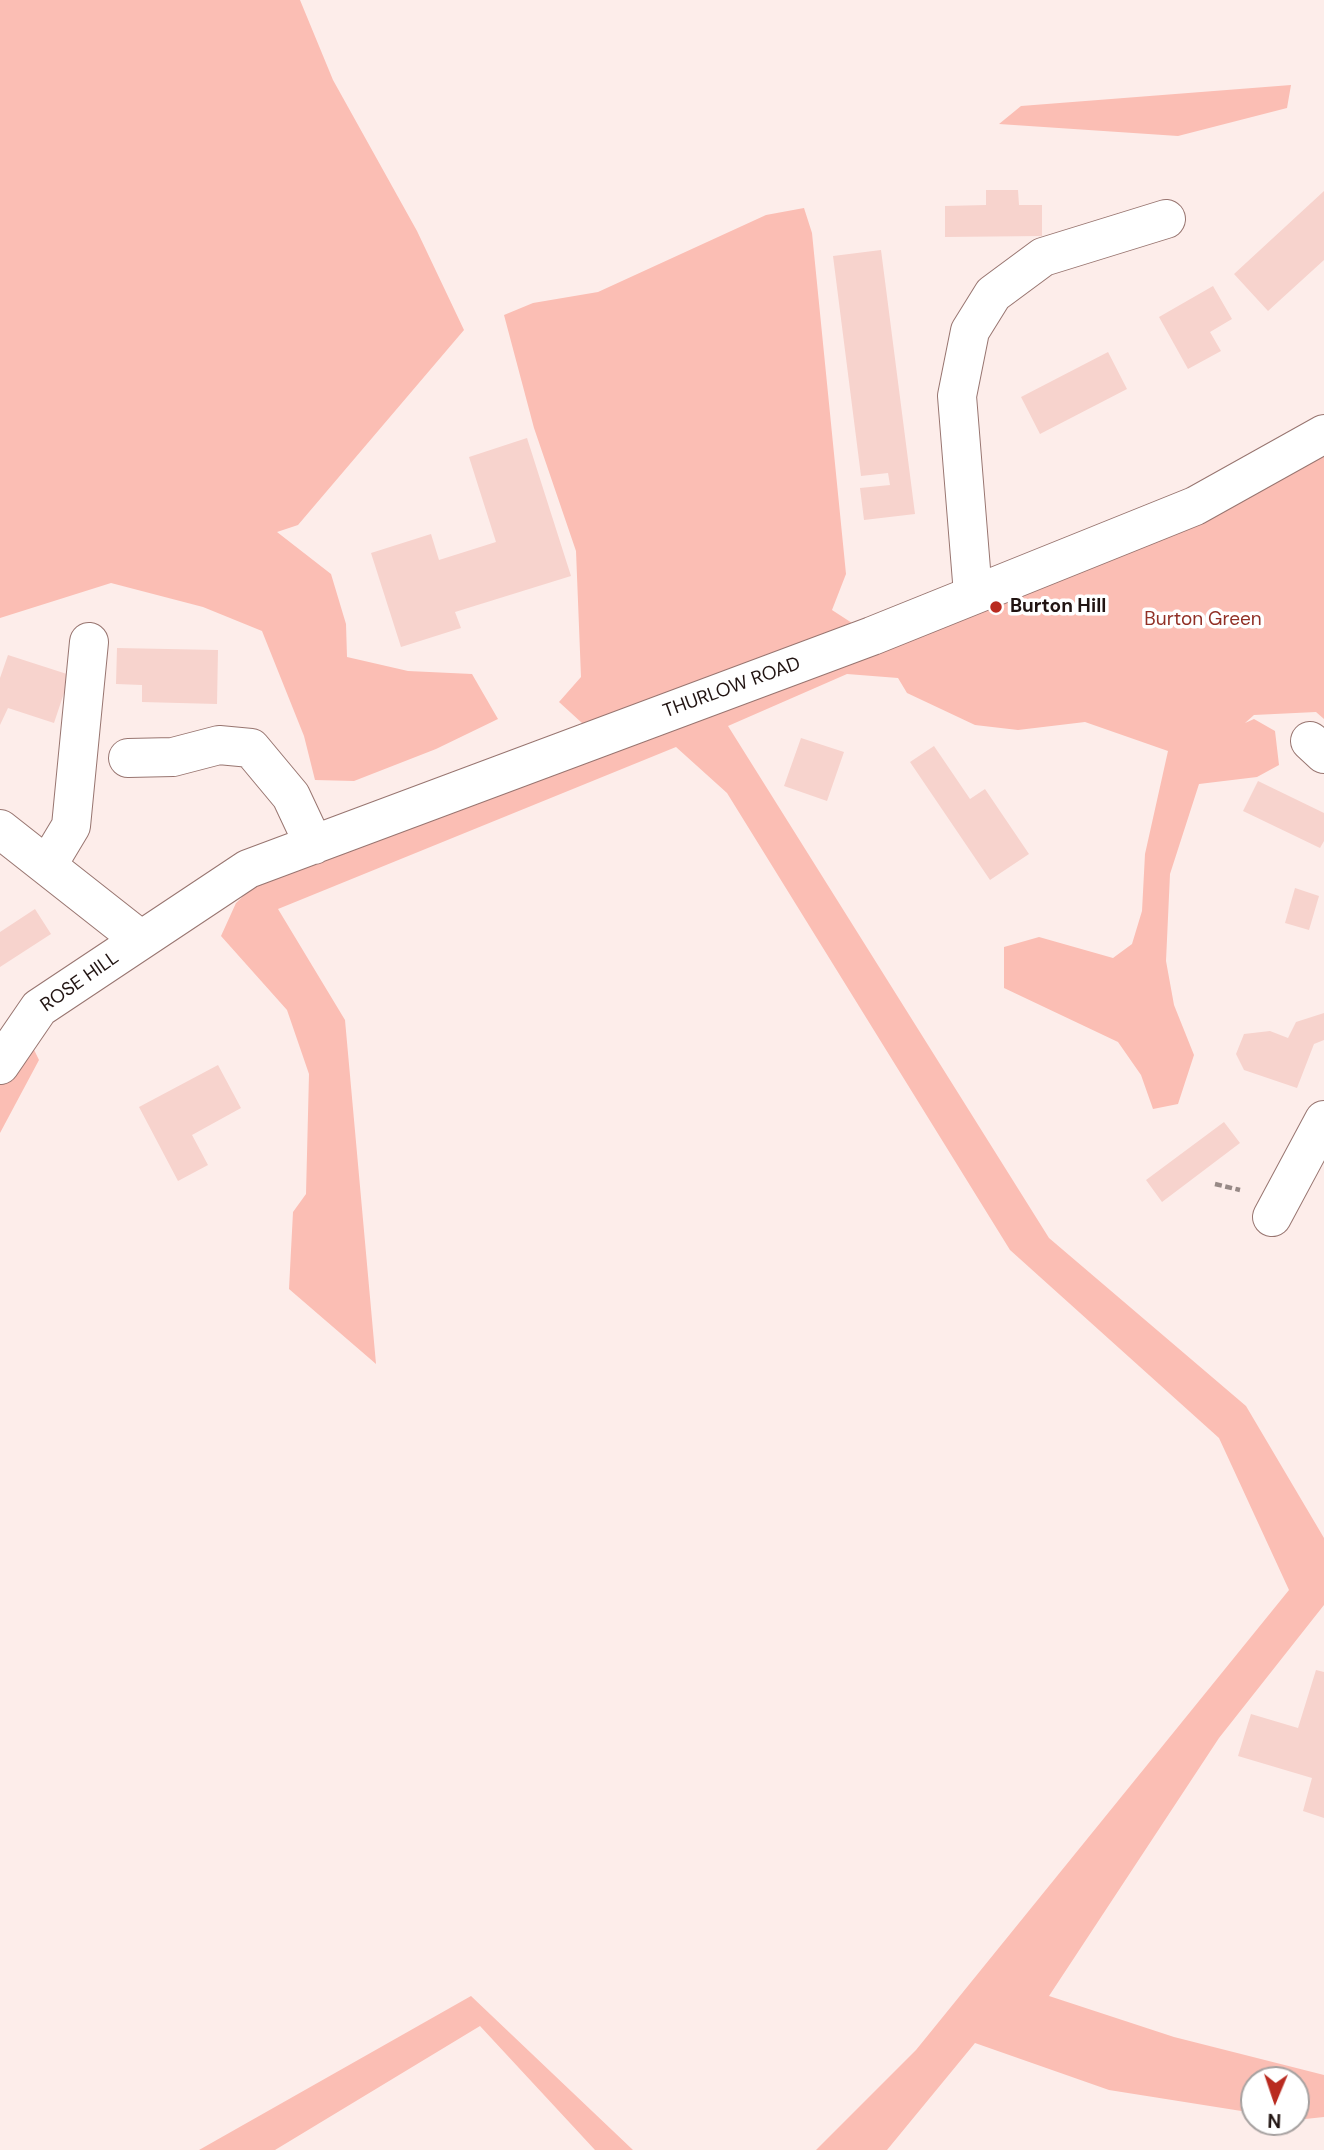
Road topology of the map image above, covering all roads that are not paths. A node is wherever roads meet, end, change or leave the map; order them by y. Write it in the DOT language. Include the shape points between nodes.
graph roads {
  1 [pos="1166,219"];
  2 [pos="1324,434"];
  3 [pos="973,594"];
  4 [pos="89,642"];
  5 [pos="128,758"];
  6 [pos="0,829"];
  7 [pos="314,845"];
  8 [pos="47,866"];
  9 [pos="141,940"];
  10 [pos="0,1065"];
  11 [pos="1324,1120"];
  12 [pos="1272,1217"];
  1 -- 3 [label="street" via="1043,257 993,294 970,331 957,396"];
  2 -- 3 [label="street, THURLOW ROAD" via="1195,506"];
  3 -- 7 [label="street, THURLOW ROAD"];
  4 -- 8 [label="street" via="71,826"];
  5 -- 7 [label="street" via="173,757 219,745 251,748 291,796"];
  6 -- 8 [label="street"];
  7 -- 9 [label="street, THURLOW ROAD" via="248,869"];
  8 -- 9 [label="street"];
  9 -- 10 [label="street, ROSE HILL" via="39,1008"];
  11 -- 12 [label="street"];
}
